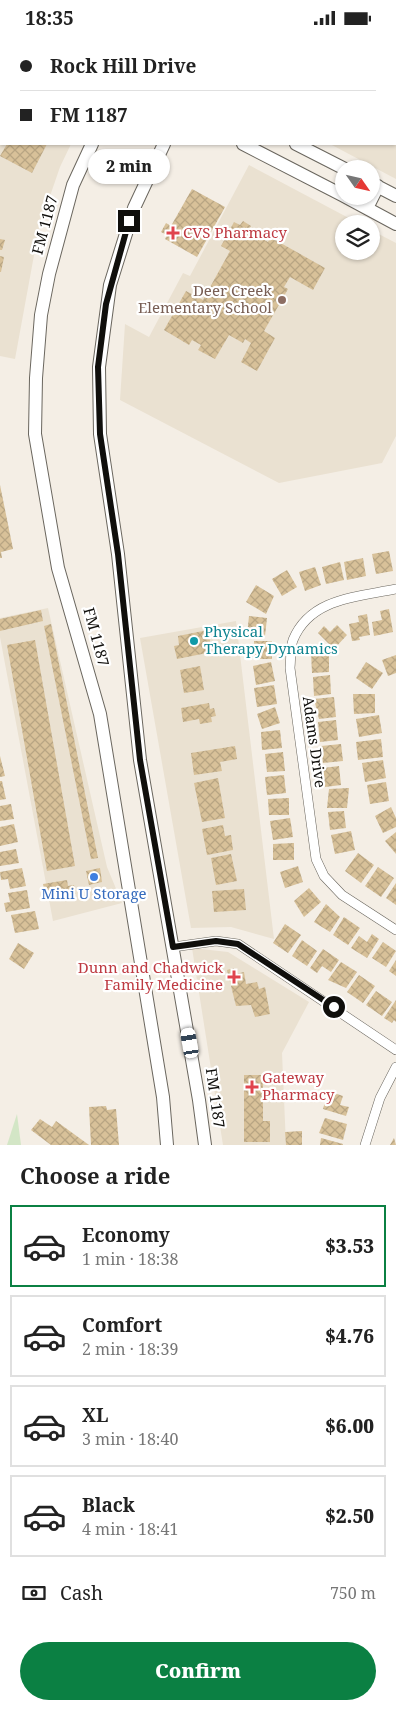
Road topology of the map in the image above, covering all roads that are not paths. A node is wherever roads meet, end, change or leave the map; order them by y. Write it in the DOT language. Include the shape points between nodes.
graph roads {
  1 [pos="87,145"];
  2 [pos="92,145"];
  3 [pos="156,145"];
  4 [pos="163,145"];
  5 [pos="173,145"];
  6 [pos="245,145"];
  7 [pos="300,145"];
  8 [pos="317,150"];
  9 [pos="335,162"];
  10 [pos="154,163"];
  11 [pos="73,185"];
  12 [pos="380,187"];
  13 [pos="335,191"];
  14 [pos="396,196"];
  15 [pos="361,205"];
  16 [pos="368,205"];
  17 [pos="367,208"];
  18 [pos="396,224"];
  19 [pos="106,304"];
  20 [pos="396,589"];
  21 [pos="396,930"];
  22 [pos="173,947"];
  23 [pos="396,1049"];
  24 [pos="396,1067"];
  25 [pos="167,1145"];
  26 [pos="205,1145"];
  27 [pos="364,1145"];
  1 -- 11 [label="main road" via="72,175"];
  2 -- 11 [label="main road, FM 1187 / FM 1187"];
  3 -- 19 [label="main road" via="114,240 102,291"];
  4 -- 10 [label="main road, FM 1187 / FM 1187"];
  5 -- 10 [label="main road" via="162,160"];
  6 -- 13 [label="main road"];
  7 -- 8 [label="main road"];
  8 -- 9 [label="main road"];
  10 -- 19 [label="main road, FM 1187 / FM 1187" via="124,234"];
  11 -- 25 [label="main road, FM 1187 / FM 1187" via="41,315 35,434 58,568 100,715"];
  12 -- 14 [label="main road"];
  15 -- 17 [label="main road"];
  16 -- 17 [label="main road"];
  17 -- 18 [label="main road"];
  19 -- 22 [label="main road, FM 1187 / FM 1187" via="98,367 100,434 118,554 140,760"];
  20 -- 21 [label="street, Adams Drive" via="332,602 311,615 292,642 290,668 316,859 324,877 342,895"];
  22 -- 23 [label="street" via="216,941 238,944"];
  22 -- 26 [label="main road, FM 1187 / FM 1187"];
  24 -- 27 [label="street" via="380,1098"];
}
